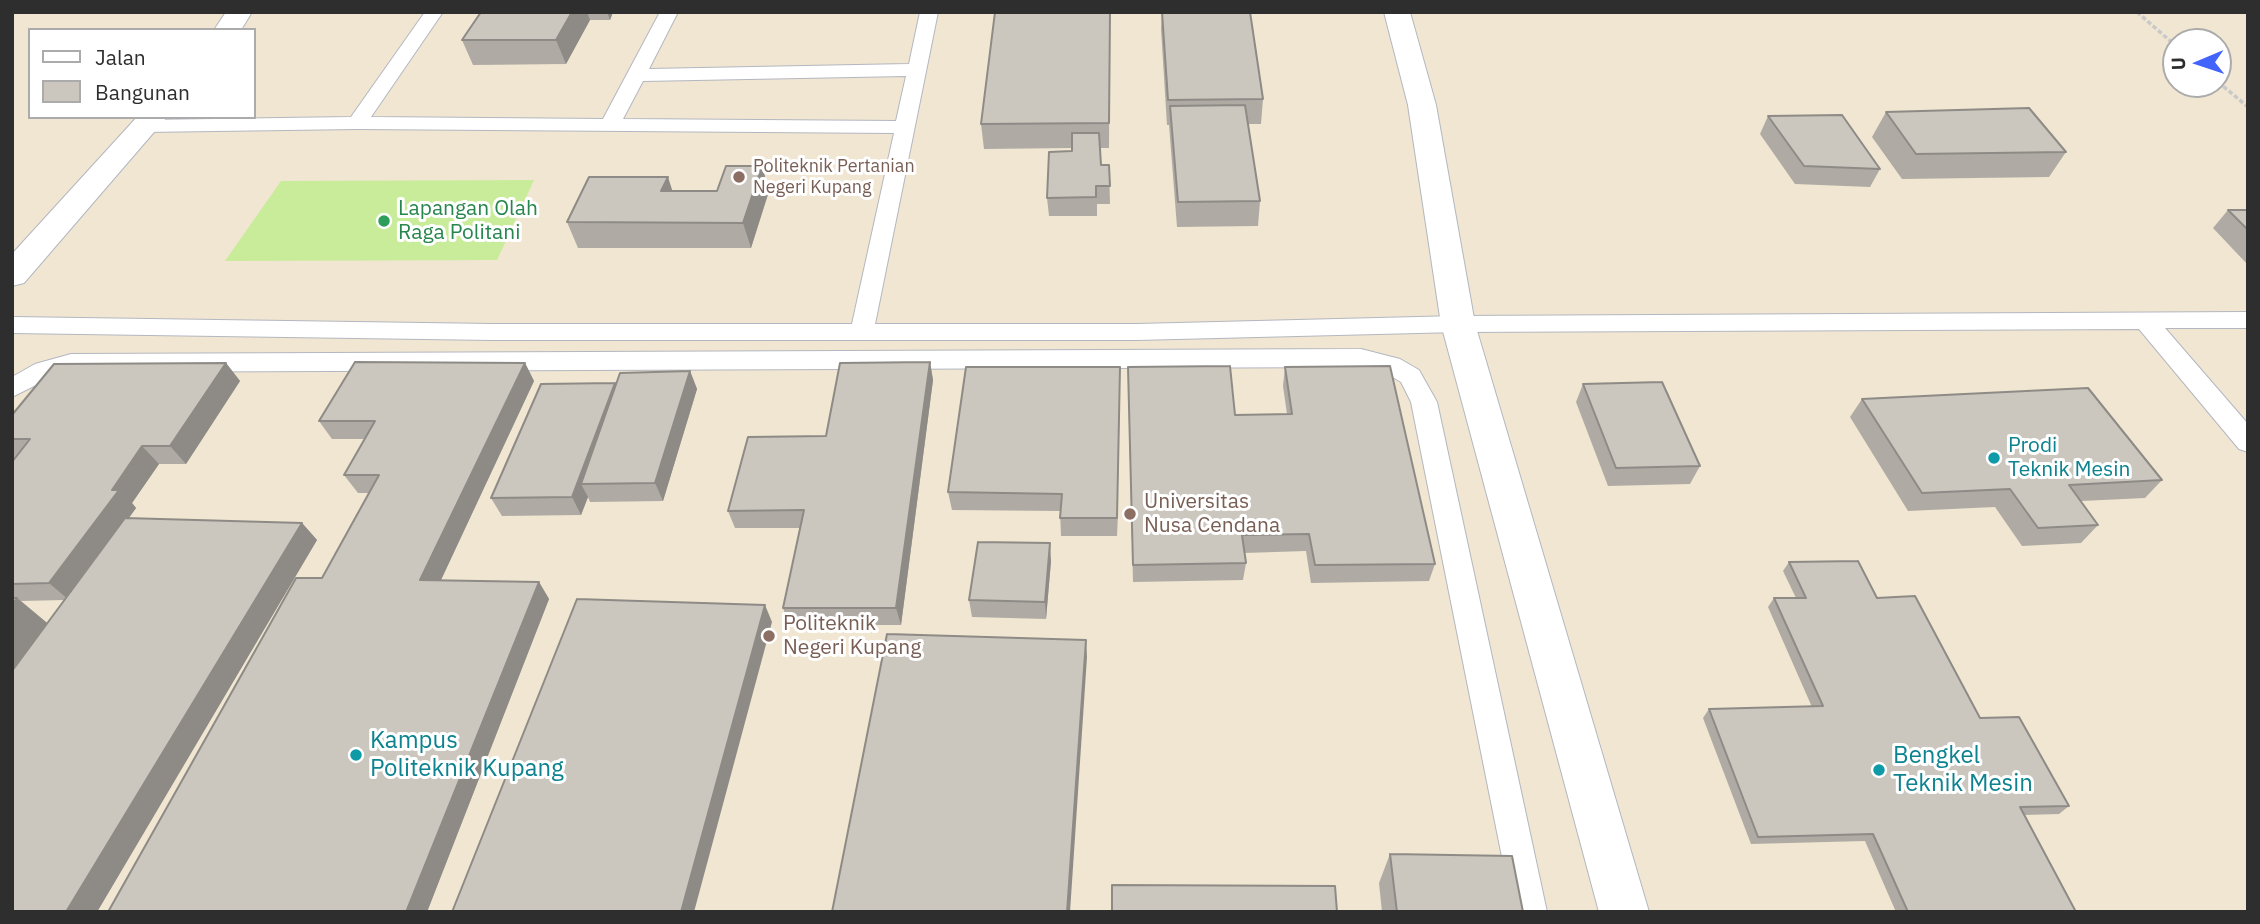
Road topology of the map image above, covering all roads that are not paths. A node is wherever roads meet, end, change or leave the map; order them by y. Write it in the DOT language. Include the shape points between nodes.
graph roads {
  1 [pos="231,12"];
  2 [pos="238,12"];
  3 [pos="434,12"];
  4 [pos="669,12"];
  5 [pos="929,12"];
  6 [pos="1397,12"];
  7 [pos="228,28"];
  8 [pos="916,70"];
  9 [pos="637,75"];
  10 [pos="149,122"];
  11 [pos="357,123"];
  12 [pos="610,125"];
  13 [pos="903,127"];
  14 [pos="12,275"];
  15 [pos="2146,320"];
  16 [pos="2248,320"];
  17 [pos="1458,324"];
  18 [pos="12,325"];
  19 [pos="862,331"];
  20 [pos="12,388"];
  21 [pos="2248,442"];
  22 [pos="1530,912"];
  23 [pos="1623,912"];
  1 -- 2 [label="street"];
  2 -- 7 [label="street"];
  3 -- 11 [label="lane"];
  4 -- 9 [label="lane"];
  5 -- 8 [label="lane"];
  6 -- 17 [label="street" via="1422,105"];
  8 -- 9 [label="lane"];
  8 -- 13 [label="lane"];
  9 -- 12 [label="lane"];
  10 -- 11 [label="lane"];
  10 -- 14 [label="street"];
  11 -- 12 [label="lane"];
  12 -- 13 [label="lane"];
  13 -- 19 [label="lane"];
  15 -- 16 [label="lane"];
  15 -- 17 [label="lane"];
  15 -- 21 [label="lane"];
  17 -- 19 [label="lane" via="1137,332"];
  17 -- 23 [label="street"];
  18 -- 19 [label="lane" via="492,332"];
  20 -- 22 [label="lane" via="44,370 71,363 1361,358 1391,365 1410,376 1424,402"];
}
